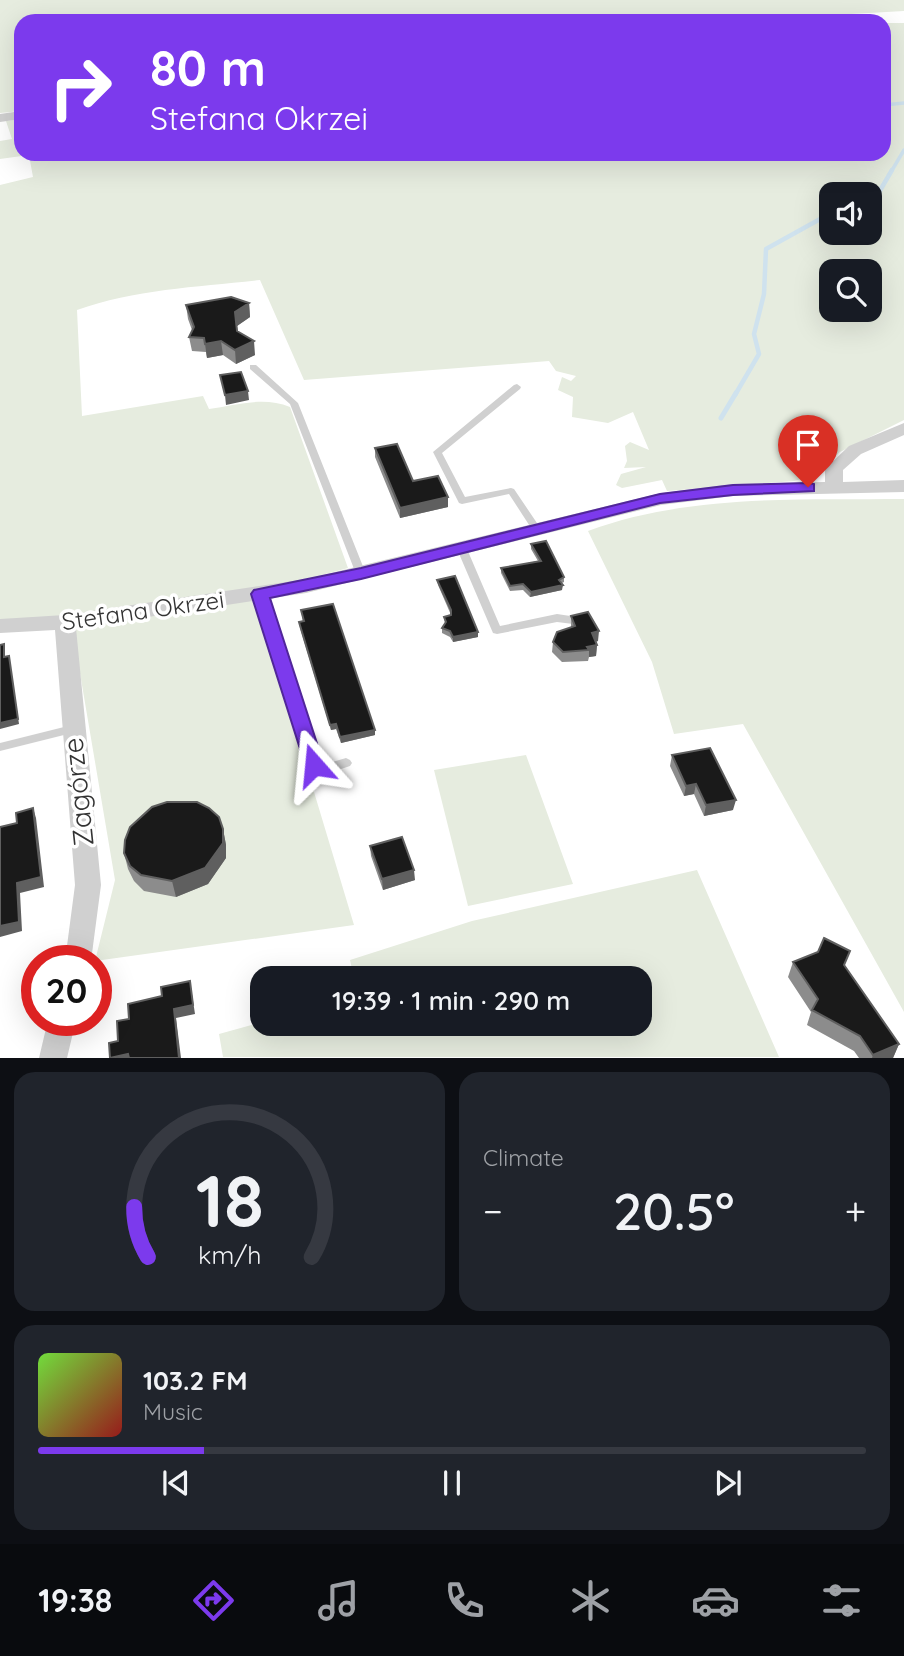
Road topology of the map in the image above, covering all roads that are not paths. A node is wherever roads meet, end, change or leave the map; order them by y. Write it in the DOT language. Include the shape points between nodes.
graph roads {
  1 [pos="253,367"];
  2 [pos="517,387"];
  3 [pos="904,428"];
  4 [pos="834,486"];
  5 [pos="904,486"];
  6 [pos="536,529"];
  7 [pos="462,549"];
  8 [pos="361,574"];
  9 [pos="260,594"];
  10 [pos="573,620"];
  11 [pos="65,622"];
  12 [pos="0,626"];
  13 [pos="72,729"];
  14 [pos="0,747"];
  15 [pos="346,763"];
  16 [pos="80,945"];
  17 [pos="58,1036"];
  18 [pos="53,1058"];
  1 -- 8 [label="lane" via="294,403"];
  2 -- 6 [label="lane" via="437,452 462,501 511,491"];
  3 -- 4 [label="street" via="843,458 834,469"];
  4 -- 5 [label="street, Stefana Okrzei"];
  4 -- 6 [label="street, Stefana Okrzei" via="733,490 660,499"];
  6 -- 7 [label="street, Stefana Okrzei"];
  7 -- 8 [label="street, Stefana Okrzei"];
  7 -- 10 [label="lane" via="498,630 557,618"];
  8 -- 9 [label="street, Stefana Okrzei"];
  9 -- 11 [label="street, Stefana Okrzei"];
  9 -- 15 [label="lane" via="314,765 329,768"];
  11 -- 12 [label="street, Stefana Okrzei"];
  11 -- 13 [label="street, Zagórze"];
  13 -- 14 [label="lane"];
  13 -- 16 [label="street, Zagórze" via="88,885"];
  17 -- 18 [label="street"];
}
